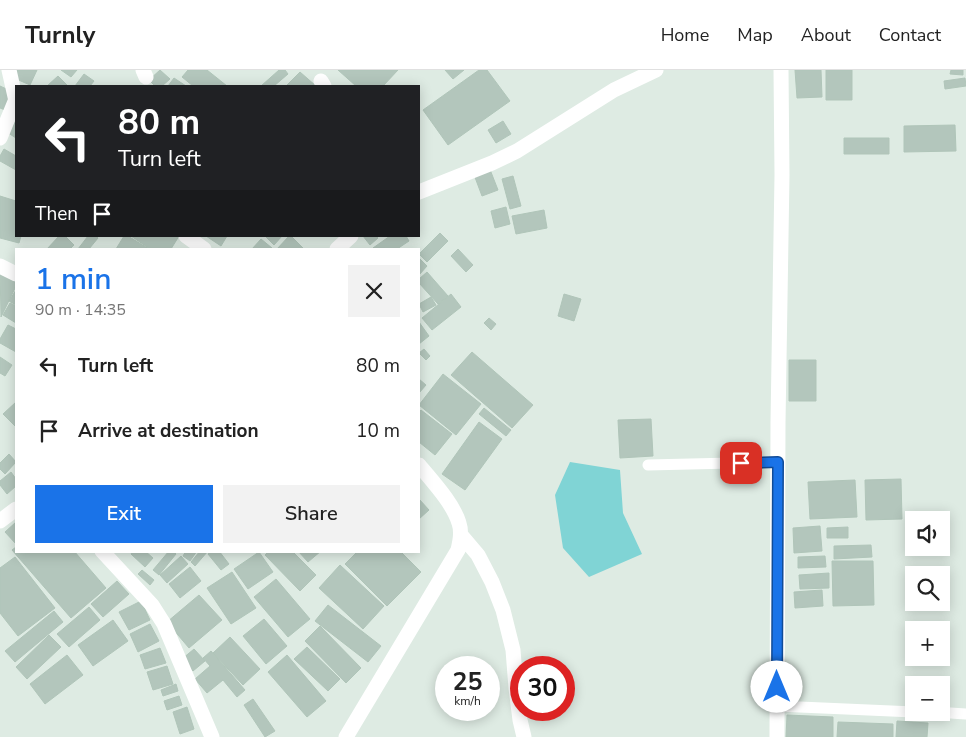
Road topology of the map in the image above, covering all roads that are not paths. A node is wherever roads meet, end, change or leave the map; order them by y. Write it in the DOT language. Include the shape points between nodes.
graph roads {
  1 [pos="9,70"];
  2 [pos="656,70"];
  3 [pos="781,70"];
  4 [pos="15,96"];
  5 [pos="15,102"];
  6 [pos="0,138"];
  7 [pos="420,192"];
  8 [pos="187,237"];
  9 [pos="350,237"];
  10 [pos="203,248"];
  11 [pos="338,248"];
  12 [pos="0,266"];
  13 [pos="15,274"];
  14 [pos="778,462"];
  15 [pos="648,465"];
  16 [pos="420,466"];
  17 [pos="15,510"];
  18 [pos="0,521"];
  19 [pos="460,535"];
  20 [pos="104,553"];
  21 [pos="777,706"];
  22 [pos="905,712"];
  23 [pos="950,713"];
  24 [pos="966,714"];
  25 [pos="212,737"];
  26 [pos="346,737"];
  27 [pos="524,737"];
  28 [pos="777,737"];
  1 -- 4 [label="street"];
  2 -- 7 [label="street" via="607,94 517,151"];
  3 -- 14 [label="street"];
  5 -- 6 [label="street"];
  8 -- 10 [label="street"];
  9 -- 11 [label="street"];
  12 -- 13 [label="street"];
  14 -- 15 [label="lane"];
  14 -- 21 [label="street"];
  16 -- 19 [label="street" via="454,510 460,524"];
  17 -- 18 [label="street"];
  19 -- 26 [label="street" via="458,550"];
  19 -- 27 [label="street" via="478,555 502,610 513,650"];
  20 -- 25 [label="street" via="152,605 164,624"];
  21 -- 22 [label="lane"];
  21 -- 28 [label="street"];
  23 -- 24 [label="lane"];
}
